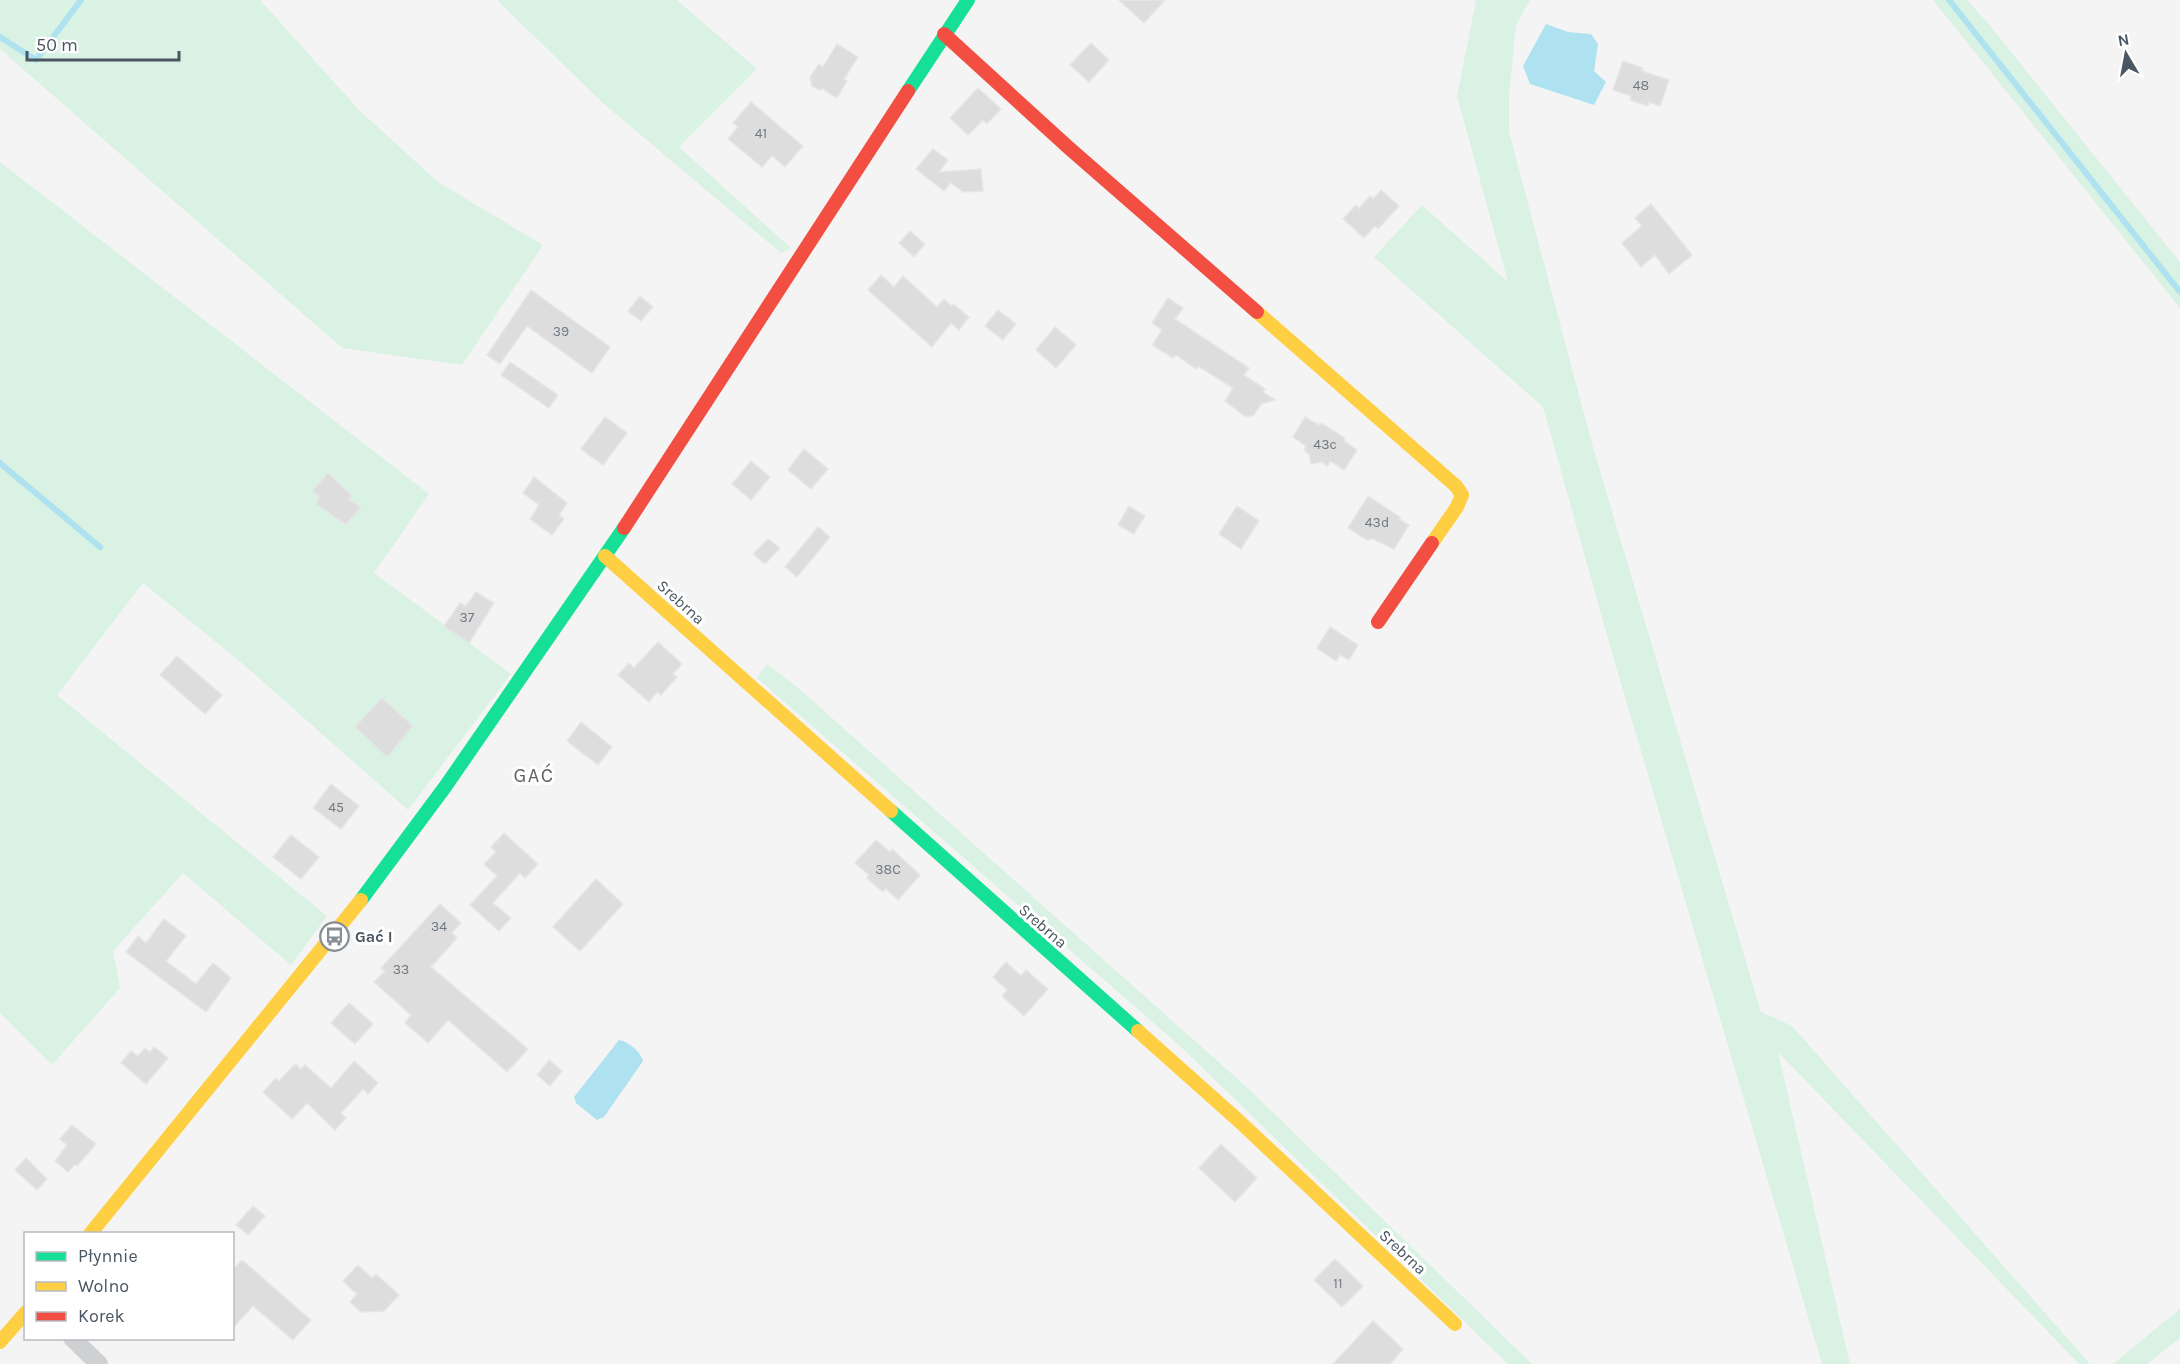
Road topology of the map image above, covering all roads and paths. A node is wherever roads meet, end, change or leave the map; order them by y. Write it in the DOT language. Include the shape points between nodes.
graph roads {
  1 [pos="968,0"];
  2 [pos="944,34"];
  3 [pos="605,556"];
  4 [pos="1378,622"];
  5 [pos="91,1232"];
  6 [pos="24,1314"];
  7 [pos="1455,1324"];
  8 [pos="74,1340"];
  9 [pos="0,1342"];
  10 [pos="99,1364"];
  1 -- 2 [label="street"];
  2 -- 3 [label="street"];
  2 -- 4 [label="street" via="1456,486 1462,495 1457,507"];
  3 -- 5 [label="street" via="445,788 334,936"];
  3 -- 7 [label="street, Srebrna" via="1240,1122"];
  6 -- 9 [label="street"];
  8 -- 10 [label="street"];
}
